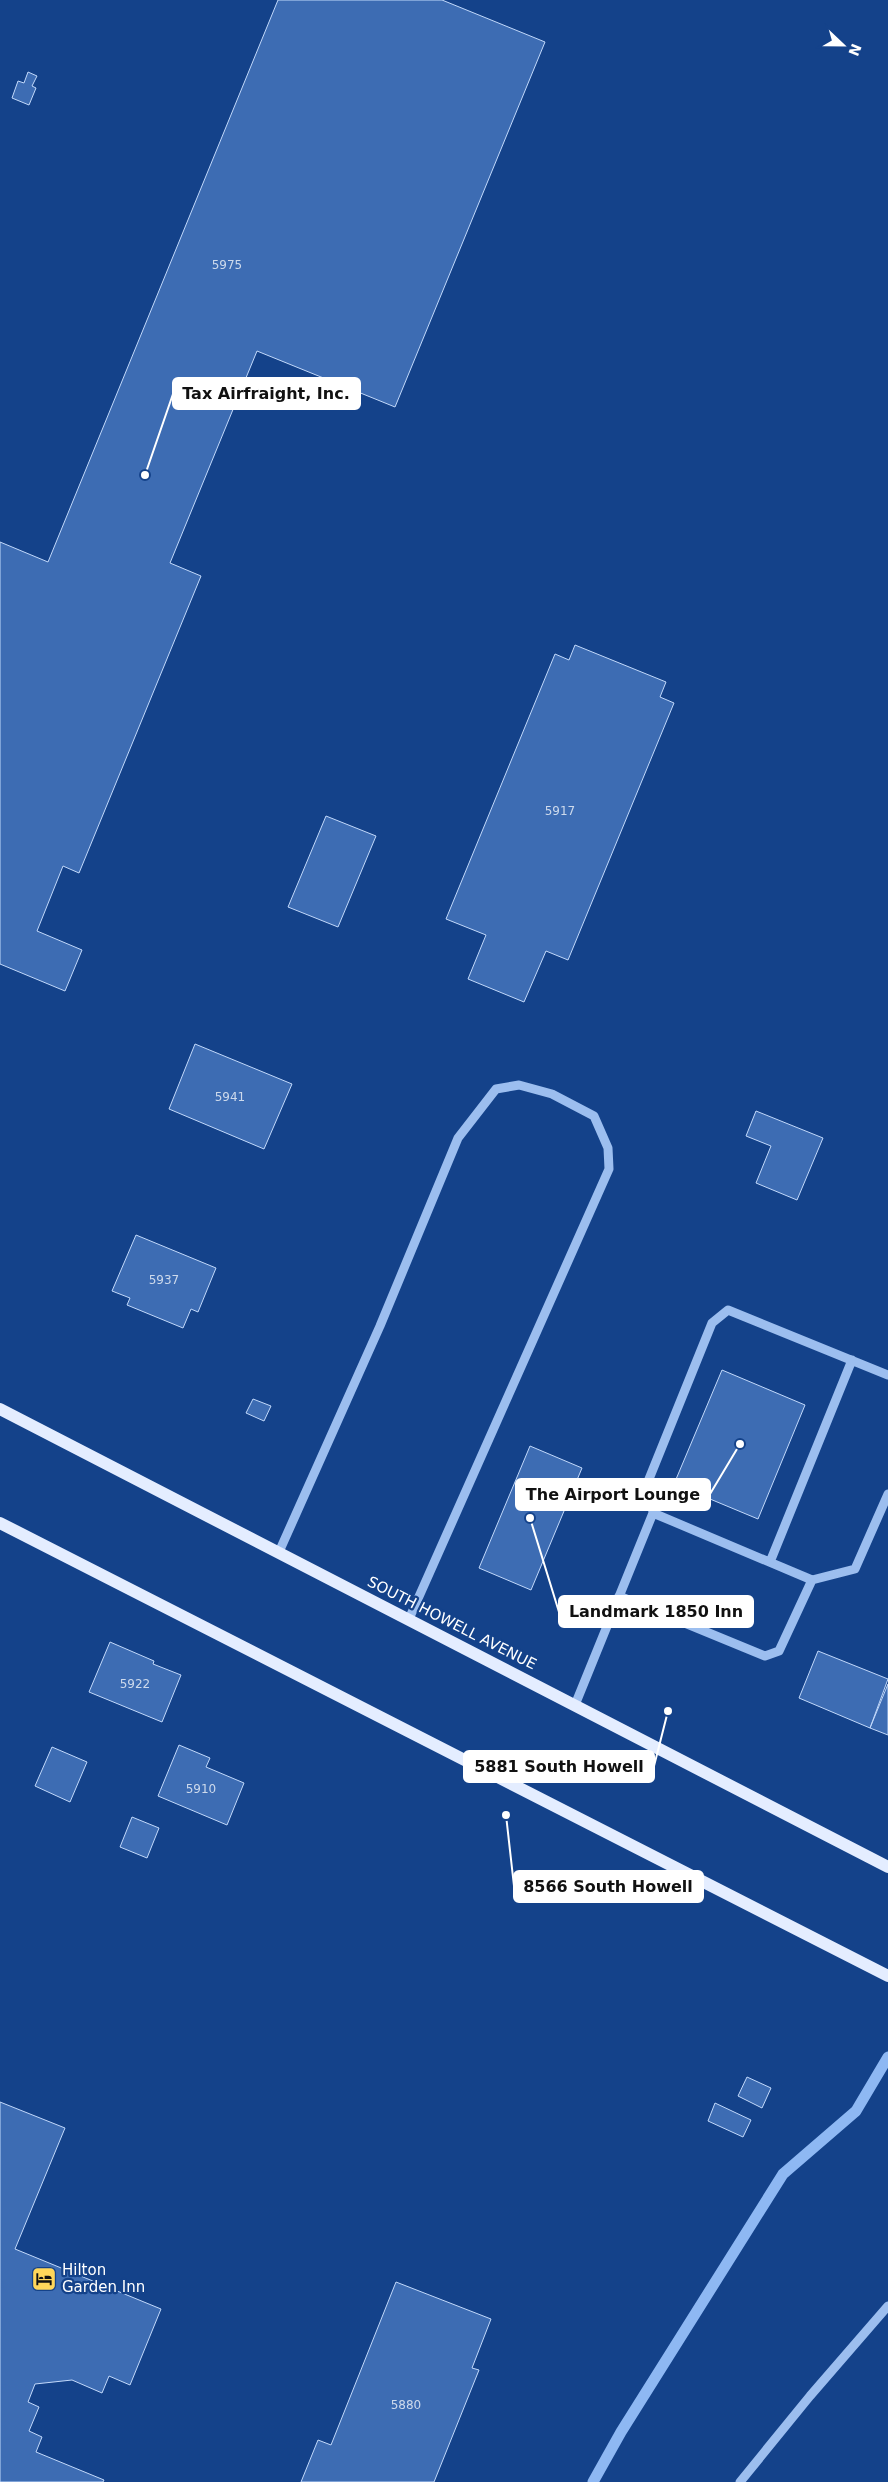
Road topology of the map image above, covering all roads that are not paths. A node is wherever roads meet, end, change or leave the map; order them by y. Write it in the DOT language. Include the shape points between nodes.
graph roads {
  1 [pos="852,1360"];
  2 [pos="888,1375"];
  3 [pos="0,1409"];
  4 [pos="888,1494"];
  5 [pos="653,1513"];
  6 [pos="0,1523"];
  7 [pos="279,1552"];
  8 [pos="770,1562"];
  9 [pos="812,1580"];
  10 [pos="620,1596"];
  11 [pos="409,1619"];
  12 [pos="575,1705"];
  13 [pos="888,1867"];
  14 [pos="888,1976"];
  15 [pos="888,2306"];
  16 [pos="740,2482"];
  1 -- 2 [label="lane"];
  1 -- 5 [label="lane" via="728,1310 712,1323 649,1479"];
  1 -- 8 [label="lane"];
  3 -- 7 [label="main road, SOUTH HOWELL AVENUE"];
  4 -- 9 [label="lane" via="855,1569"];
  5 -- 8 [label="lane"];
  5 -- 10 [label="lane"];
  6 -- 14 [label="main road"];
  7 -- 11 [label="main road, SOUTH HOWELL AVENUE"];
  7 -- 11 [label="lane" via="380,1326 458,1138 496,1089 519,1085 552,1094 594,1116 608,1148 609,1169"];
  8 -- 9 [label="lane"];
  9 -- 10 [label="lane" via="779,1651 764,1656"];
  10 -- 12 [label="lane"];
  11 -- 12 [label="main road, SOUTH HOWELL AVENUE"];
  12 -- 13 [label="main road, SOUTH HOWELL AVENUE"];
  15 -- 16 [label="lane"];
}
